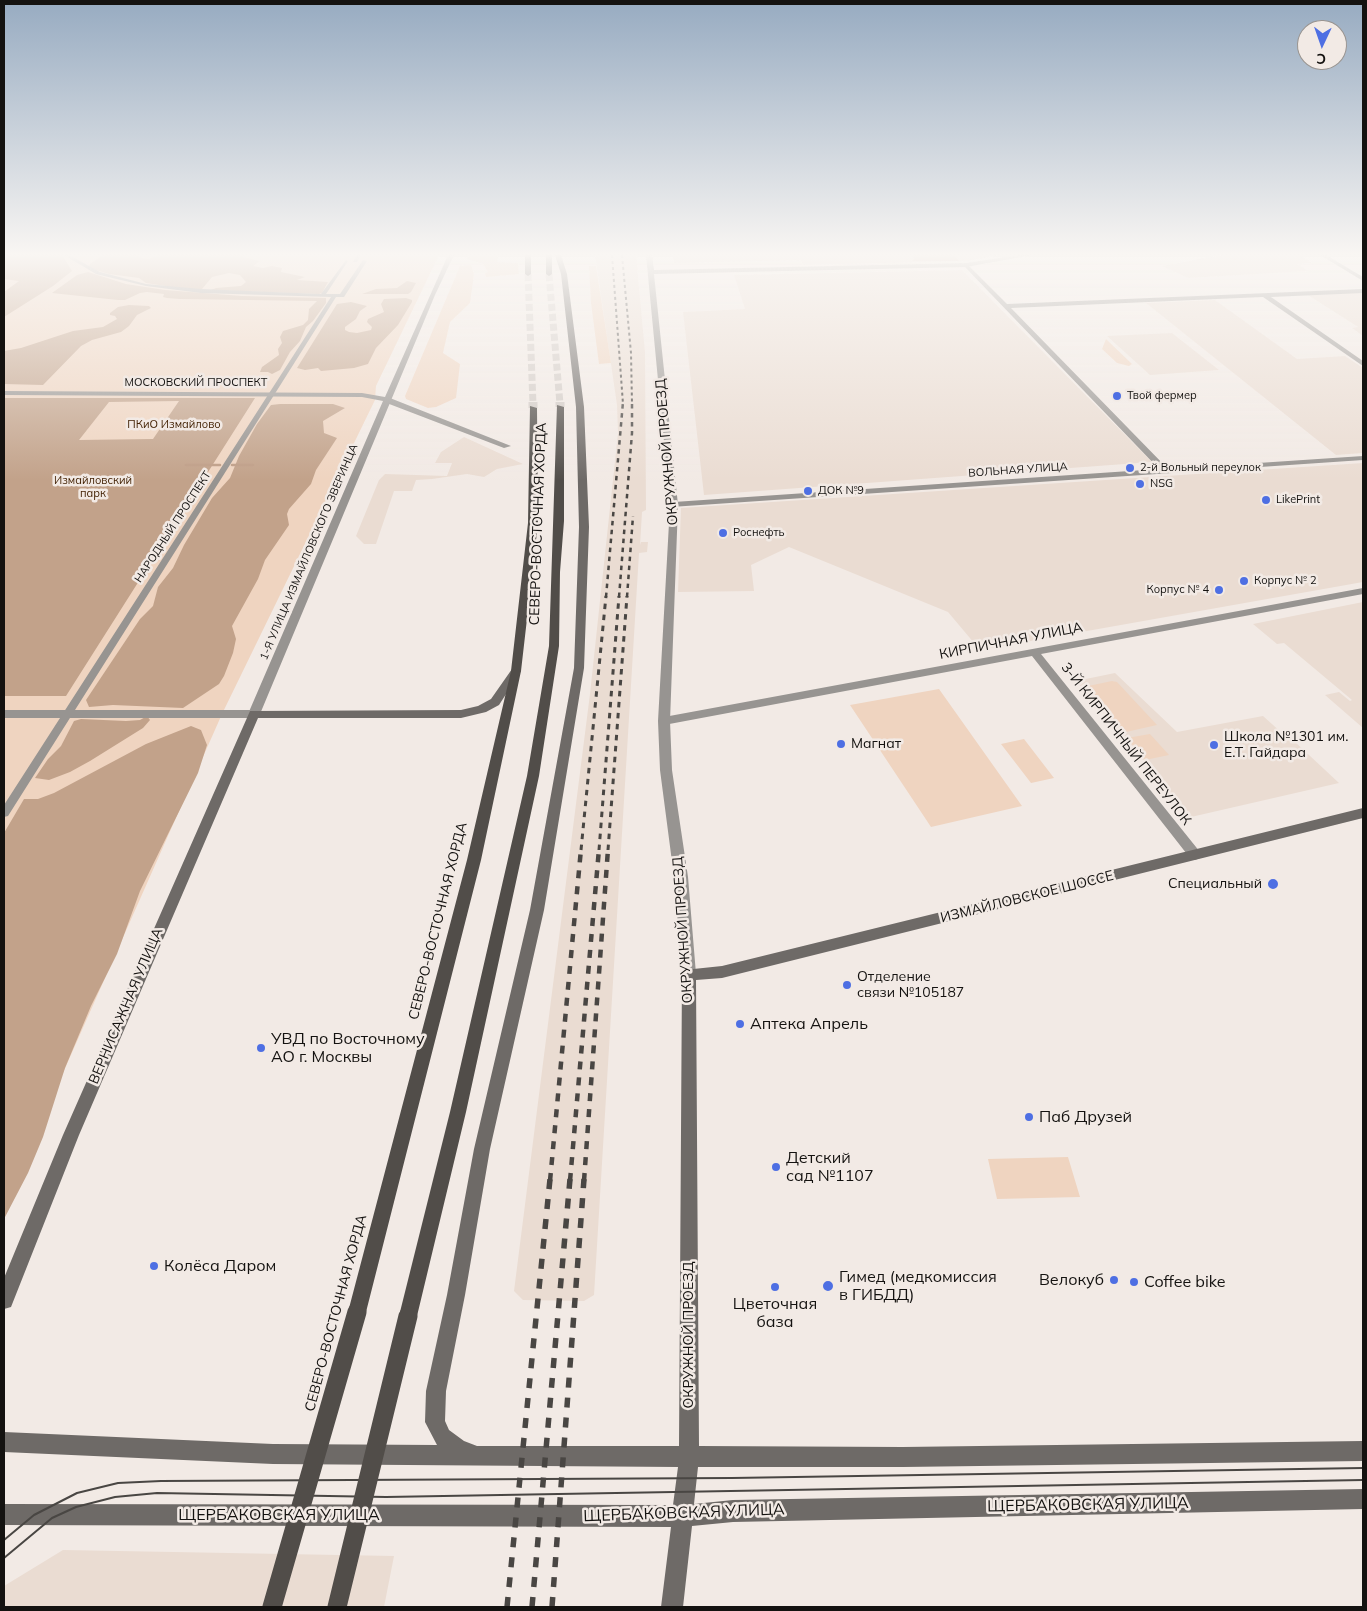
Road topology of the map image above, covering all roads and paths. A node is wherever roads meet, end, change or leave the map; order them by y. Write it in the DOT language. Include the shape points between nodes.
graph roads {
  1 [pos="312,330"];
  2 [pos="418,330"];
  3 [pos="571,330"];
  4 [pos="657,330"];
  5 [pos="1029,330"];
  6 [pos="1314,330"];
  7 [pos="1363,364"];
  8 [pos="4,393"];
  9 [pos="271,394"];
  10 [pos="387,400"];
  11 [pos="560,406"];
  12 [pos="533,408"];
  13 [pos="507,446"];
  14 [pos="1363,458"];
  15 [pos="1165,471"];
  16 [pos="674,505"];
  17 [pos="1363,591"];
  18 [pos="1034,652"];
  19 [pos="516,671"];
  20 [pos="4,714"];
  21 [pos="67,714"];
  22 [pos="254,714"];
  23 [pos="664,721"];
  24 [pos="1363,812"];
  25 [pos="4,813"];
  26 [pos="1195,855"];
  27 [pos="689,974"];
  28 [pos="4,1300"];
  29 [pos="4,1442"];
  30 [pos="1363,1451"];
  31 [pos="480,1456"];
  32 [pos="688,1458"];
  33 [pos="1363,1499"];
  34 [pos="4,1515"];
  35 [pos="683,1516"];
  36 [pos="272,1607"];
  37 [pos="338,1607"];
  38 [pos="672,1607"];
  1 -- 9 [label="street, НАРОДНЫЙ ПРОСПЕКТ"];
  2 -- 10 [label="street, 1-Я УЛИЦА ИЗМАЙЛОВСКОГО ЗВЕРИНЦА"];
  3 -- 31 [label="main road" via="580,407 584,527 580,668 537,910 482,1149 436,1391 435,1422 442,1437 458,1449"];
  4 -- 16 [label="street, ОКРУЖНОЙ ПРОЕЗД"];
  5 -- 15 [label="street"];
  6 -- 7 [label="street"];
  8 -- 9 [label="street, МОСКОВСКИЙ ПРОСПЕКТ"];
  9 -- 10 [label="street, МОСКОВСКИЙ ПРОСПЕКТ" via="369,395"];
  9 -- 21 [label="street, НАРОДНЫЙ ПРОСПЕКТ"];
  10 -- 13 [label="street"];
  10 -- 22 [label="street, 1-Я УЛИЦА ИЗМАЙЛОВСКОГО ЗВЕРИНЦА"];
  11 -- 37 [label="main road, СЕВЕРО-ВОСТОЧНАЯ ХОРДА, bridge" via="554,646 533,776 458,1112"];
  12 -- 19 [label="main road, СЕВЕРО-ВОСТОЧНАЯ ХОРДА" via="533,523"];
  14 -- 15 [label="street, ВОЛЬНАЯ УЛИЦА"];
  15 -- 16 [label="street, ВОЛЬНАЯ УЛИЦА"];
  16 -- 23 [label="street, ОКРУЖНОЙ ПРОЕЗД"];
  17 -- 18 [label="street, КИРПИЧНАЯ УЛИЦА"];
  18 -- 23 [label="street, КИРПИЧНАЯ УЛИЦА"];
  18 -- 26 [label="street, 3-Й КИРПИЧНЫЙ ПЕРЕУЛОК"];
  19 -- 22 [label="main road" via="495,702 461,714"];
  19 -- 36 [label="main road, СЕВЕРО-ВОСТОЧНАЯ ХОРДА, bridge" via="474,860 357,1312"];
  20 -- 21 [label="street"];
  21 -- 22 [label="street"];
  21 -- 25 [label="street, НАРОДНЫЙ ПРОСПЕКТ"];
  22 -- 28 [label="main road, ВЕРНИСАЖНАЯ УЛИЦА" via="71,1135"];
  23 -- 27 [label="street, ОКРУЖНОЙ ПРОЕЗД" via="666,770 681,877"];
  24 -- 26 [label="main road, ИЗМАЙЛОВСКОЕ ШОССЕ"];
  26 -- 27 [label="main road, ИЗМАЙЛОВСКОЕ ШОССЕ" via="722,972"];
  27 -- 32 [label="main road, ОКРУЖНОЙ ПРОЕЗД"];
  29 -- 31 [label="main road" via="273,1454"];
  30 -- 32 [label="main road"];
  31 -- 32 [label="main road"];
  32 -- 35 [label="main road, ОКРУЖНОЙ ПРОЕЗД"];
  33 -- 35 [label="main road, ЩЕРБАКОВСКАЯ УЛИЦА" via="762,1511"];
  34 -- 35 [label="main road, ЩЕРБАКОВСКАЯ УЛИЦА"];
  35 -- 38 [label="main road, ОКРУЖНОЙ ПРОЕЗД"];
}
